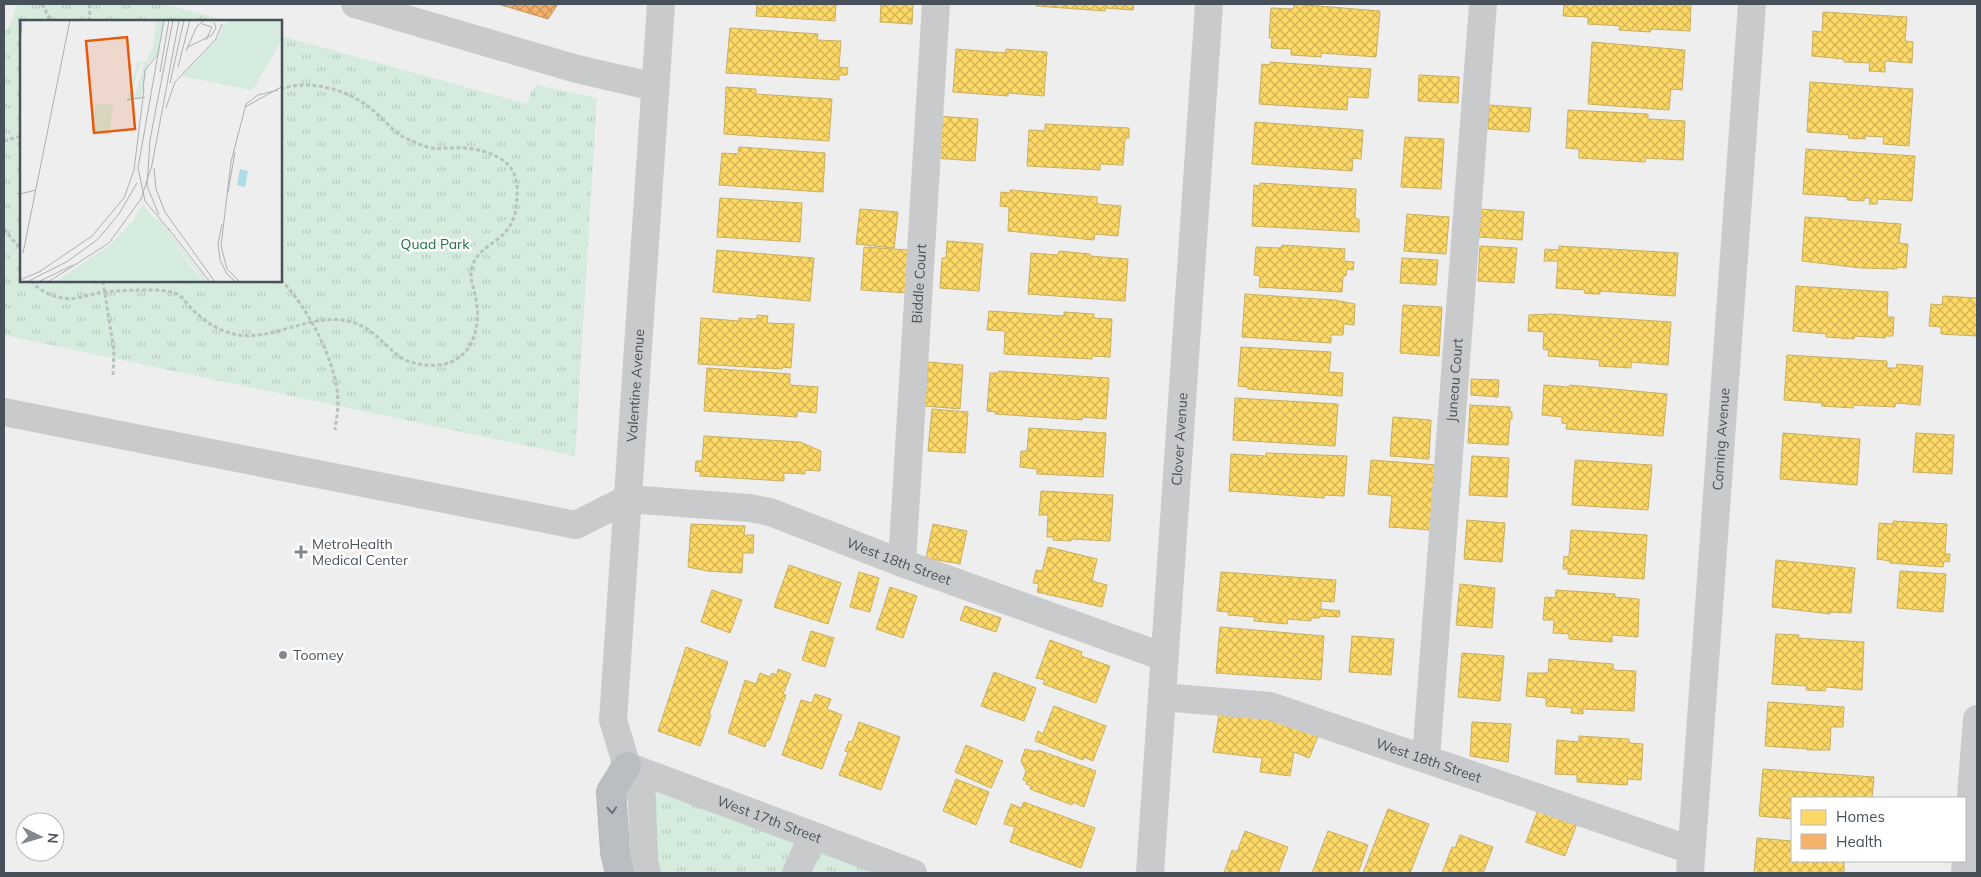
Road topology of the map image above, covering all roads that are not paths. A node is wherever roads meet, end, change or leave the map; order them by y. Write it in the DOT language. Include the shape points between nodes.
graph roads {
  1 [pos="355,4"];
  2 [pos="661,4"];
  3 [pos="936,4"];
  4 [pos="1209,4"];
  5 [pos="1483,4"];
  6 [pos="1752,4"];
  7 [pos="655,88"];
  8 [pos="4,412"];
  9 [pos="627,499"];
  10 [pos="902,562"];
  11 [pos="1164,657"];
  12 [pos="1162,697"];
  13 [pos="1977,719"];
  14 [pos="1426,758"];
  15 [pos="628,766"];
  16 [pos="813,836"];
  17 [pos="1966,860"];
  18 [pos="1690,862"];
  19 [pos="620,873"];
  20 [pos="647,873"];
  21 [pos="796,873"];
  22 [pos="913,873"];
  23 [pos="1150,873"];
  1 -- 7 [label="street" via="577,69"];
  2 -- 7 [label="street, Valentine Avenue"];
  3 -- 10 [label="street, Biddle Court"];
  4 -- 11 [label="street, Clover Avenue"];
  5 -- 14 [label="street, Juneau Court"];
  6 -- 18 [label="street, Corning Avenue"];
  7 -- 9 [label="street, Valentine Avenue"];
  8 -- 9 [label="street" via="576,525"];
  9 -- 10 [label="street, West 18th Street" via="763,511"];
  9 -- 15 [label="street, Valentine Avenue" via="613,720"];
  10 -- 11 [label="street, West 18th Street"];
  11 -- 12 [label="street, Clover Avenue"];
  12 -- 14 [label="street, West 18th Street" via="1270,706"];
  12 -- 23 [label="street, Clover Avenue"];
  13 -- 17 [label="street"];
  14 -- 18 [label="street, West 18th Street"];
  15 -- 16 [label="street, West 17th Street"];
  15 -- 19 [label="highway, one-way" via="611,792 615,852"];
  15 -- 20 [label="street, Valentine Avenue" via="642,798"];
  16 -- 21 [label="street"];
  16 -- 22 [label="street, West 17th Street"];
}
